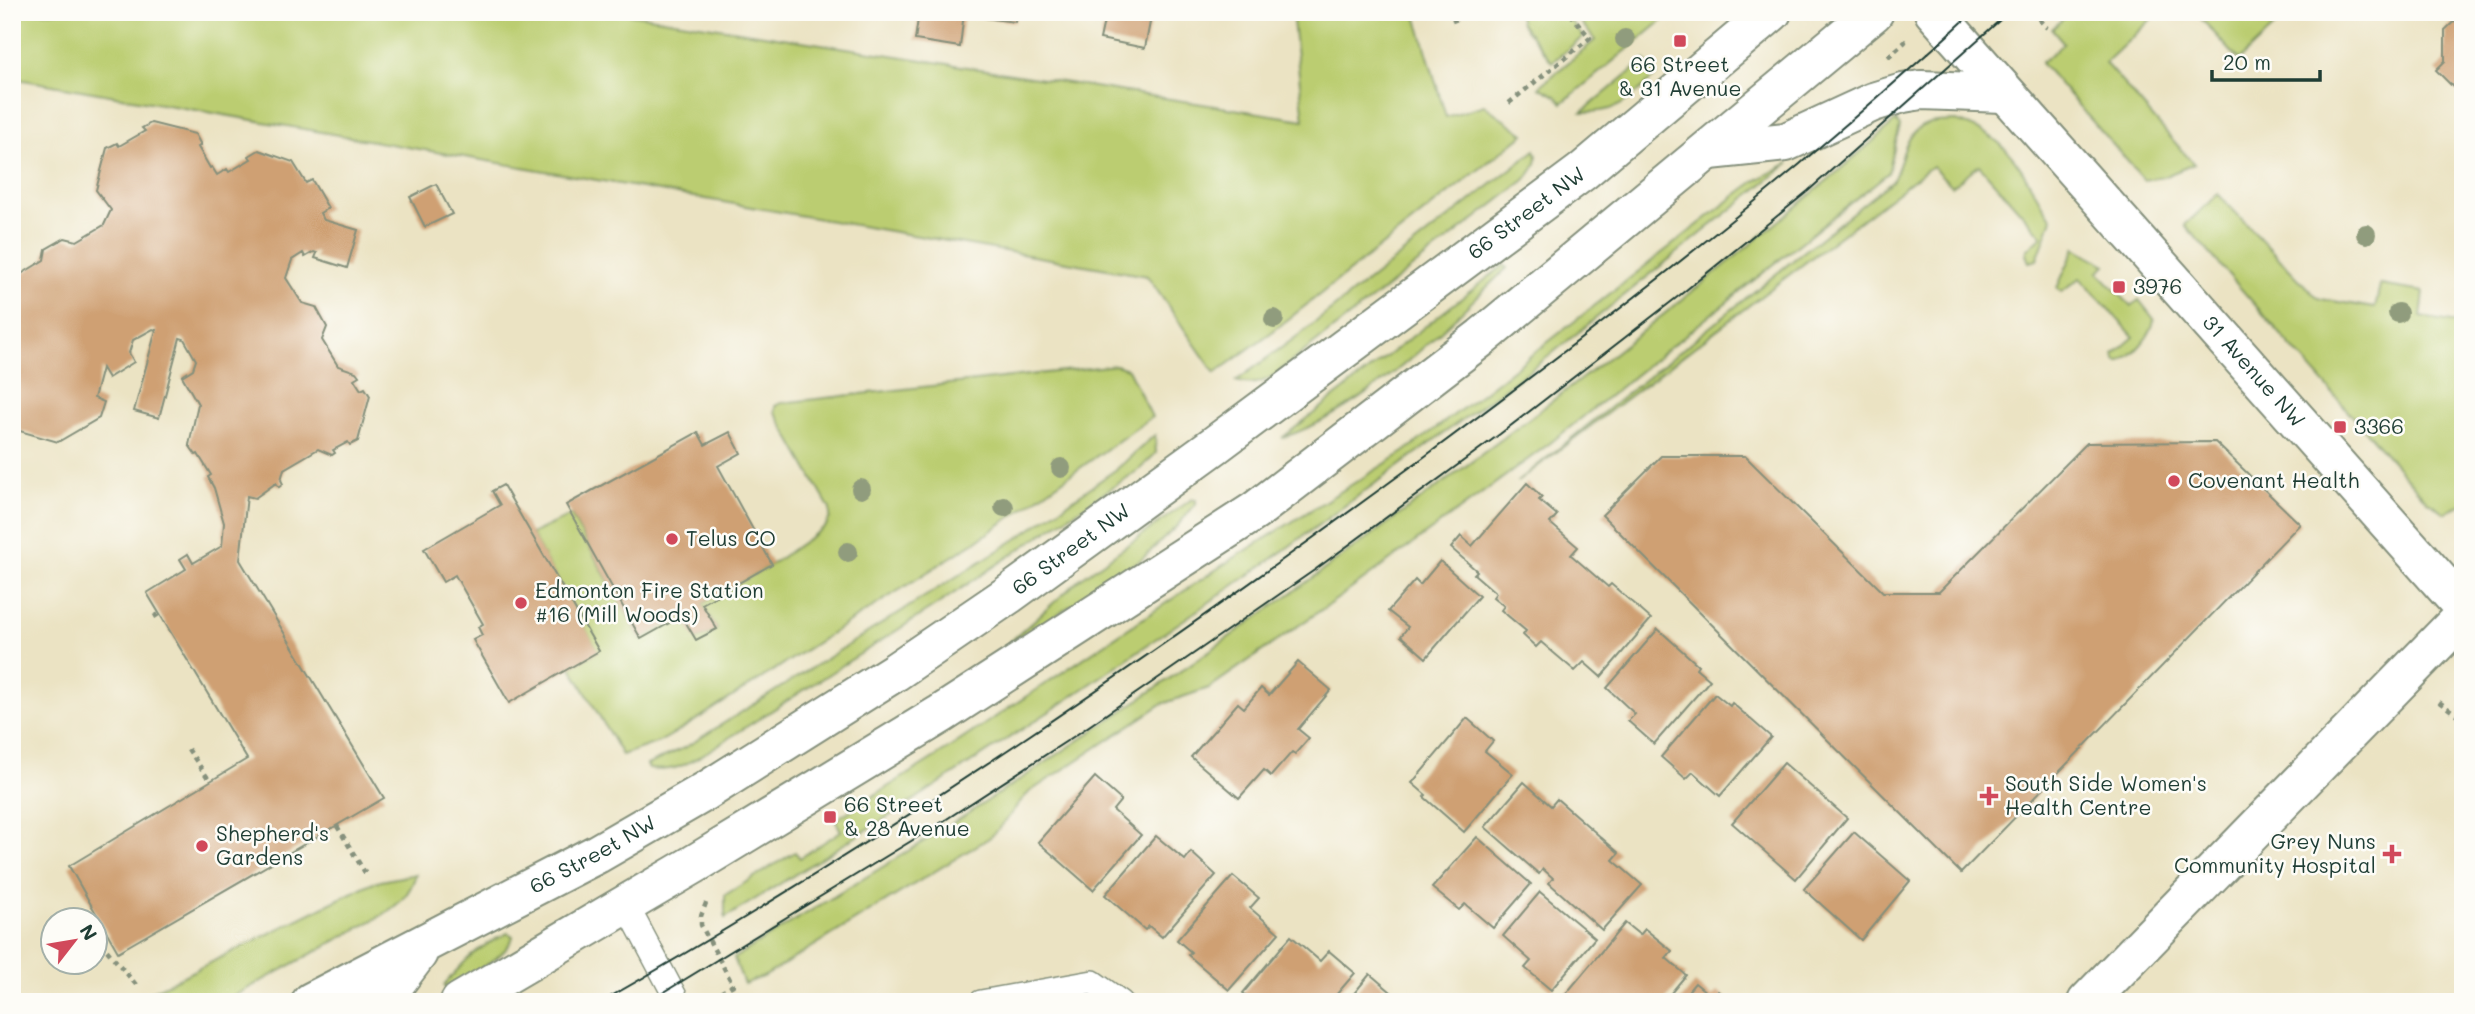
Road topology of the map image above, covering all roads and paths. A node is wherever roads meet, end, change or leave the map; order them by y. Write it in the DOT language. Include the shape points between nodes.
graph roads {
  1 [pos="1479,12"];
  2 [pos="1569,12"];
  3 [pos="1772,12"];
  4 [pos="1874,12"];
  5 [pos="1934,12"];
  6 [pos="2033,13"];
  7 [pos="1451,21"];
  8 [pos="2047,28"];
  9 [pos="2004,93"];
  10 [pos="1510,103"];
  11 [pos="1710,150"];
  12 [pos="2463,607"];
  13 [pos="2463,616"];
  14 [pos="2439,702"];
  15 [pos="2463,719"];
  16 [pos="188,749"];
  17 [pos="210,781"];
  18 [pos="337,826"];
  19 [pos="367,876"];
  20 [pos="710,898"];
  21 [pos="626,904"];
  22 [pos="426,943"];
  23 [pos="108,952"];
  24 [pos="138,987"];
  25 [pos="714,996"];
  26 [pos="312,1002"];
  27 [pos="376,1002"];
  28 [pos="460,1002"];
  29 [pos="678,1002"];
  30 [pos="981,1002"];
  31 [pos="1121,1002"];
  32 [pos="2087,1002"];
  1 -- 7 [label="path"];
  2 -- 10 [label="path" via="1590,38"];
  3 -- 22 [label="main road, 66 Street NW" via="1581,172 1008,595 706,791"];
  4 -- 11 [label="main road"];
  5 -- 9 [label="main road, 31 Avenue NW"];
  6 -- 8 [label="path"];
  9 -- 11 [label="main road" via="1903,93 1786,142"];
  9 -- 12 [label="main road, 31 Avenue NW"];
  11 -- 21 [label="main road" via="1482,337 1255,511 941,714"];
  13 -- 32 [label="main road"];
  14 -- 15 [label="path"];
  16 -- 17 [label="path"];
  18 -- 19 [label="path"];
  20 -- 25 [label="path" via="701,925 733,985"];
  21 -- 28 [label="main road"];
  21 -- 29 [label="lane"];
  22 -- 26 [label="main road, 66 Street NW"];
  22 -- 27 [label="main road"];
  23 -- 24 [label="path"];
  30 -- 31 [label="lane" via="1093,982"];
}
